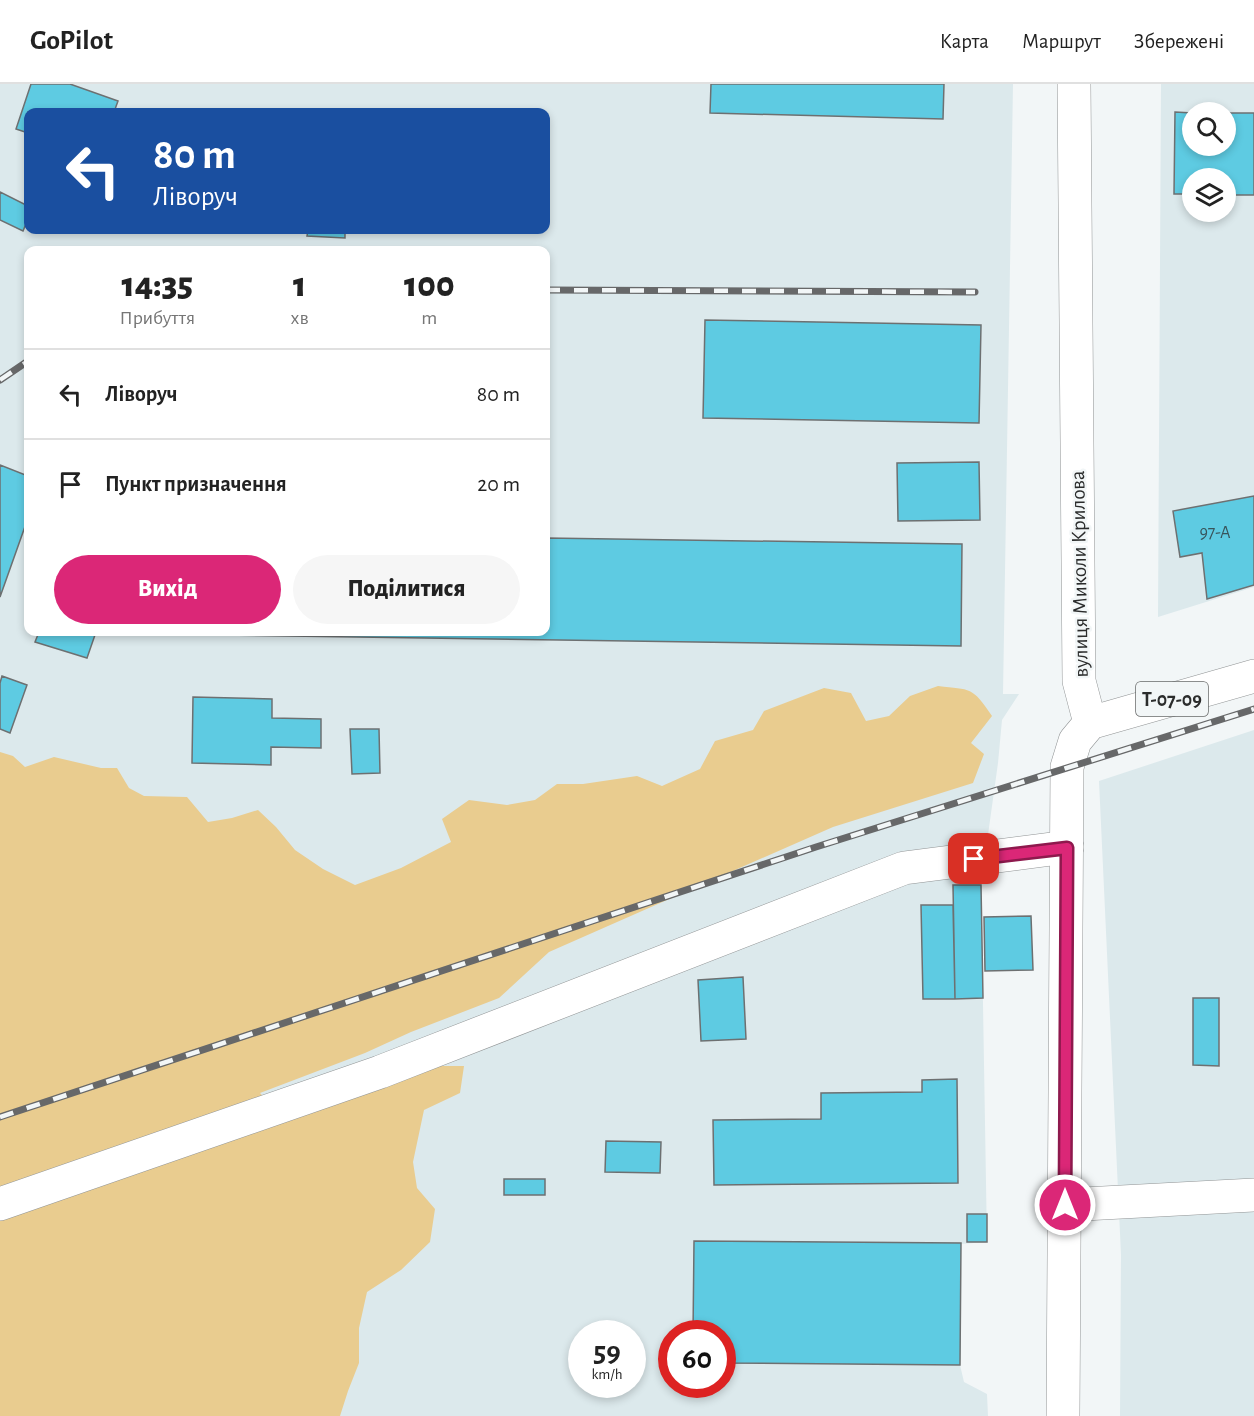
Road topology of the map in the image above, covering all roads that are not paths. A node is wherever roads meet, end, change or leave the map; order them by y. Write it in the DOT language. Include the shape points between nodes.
graph roads {
  1 [pos="1074,84"];
  2 [pos="1254,676"];
  3 [pos="1090,723"];
  4 [pos="1067,848"];
  5 [pos="1254,1195"];
  6 [pos="0,1204"];
  7 [pos="1065,1205"];
  8 [pos="1063,1416"];
  1 -- 3 [label="main road, вулиця Миколи Крилова" via="1079,681"];
  2 -- 3 [label="main road, Т-07-09"];
  3 -- 4 [label="main road" via="1075,741 1067,767"];
  4 -- 6 [label="main road" via="904,868 380,1072"];
  4 -- 7 [label="main road"];
  5 -- 7 [label="main road"];
  7 -- 8 [label="main road"];
}
